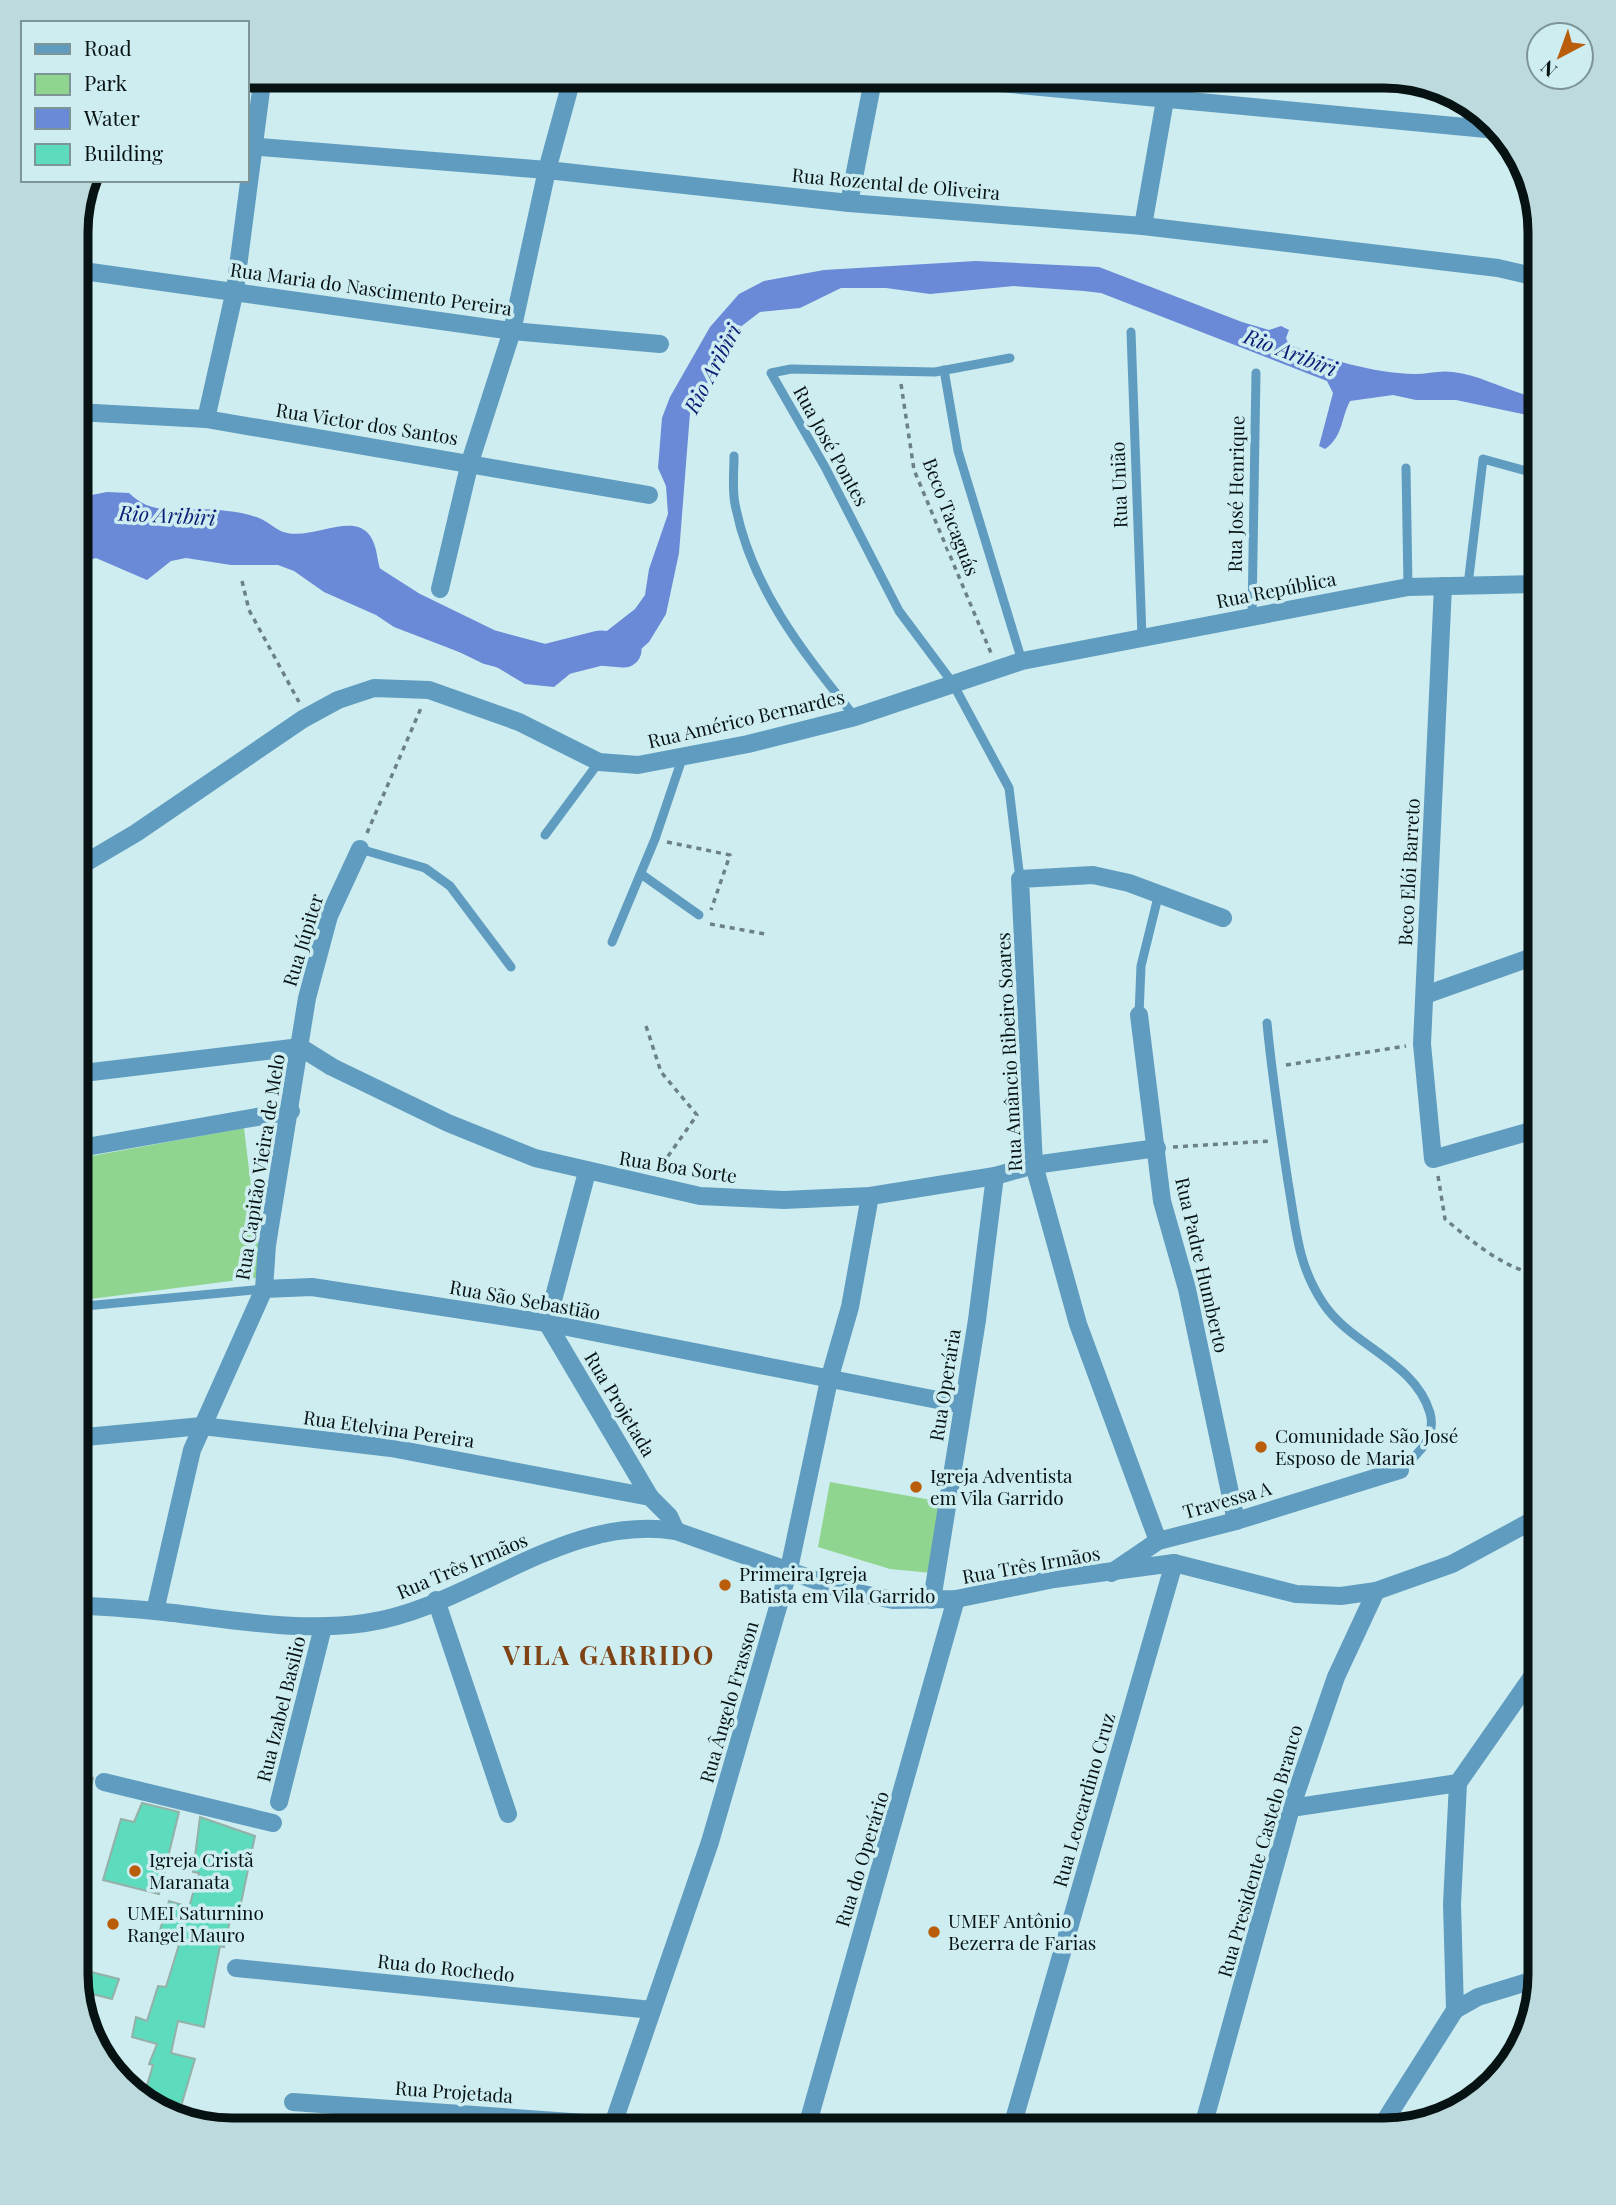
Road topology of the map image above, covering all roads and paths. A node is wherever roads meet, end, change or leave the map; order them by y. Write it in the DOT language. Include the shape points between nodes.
graph roads {
  1 [pos="260,88"];
  2 [pos="569,88"];
  3 [pos="871,88"];
  4 [pos="1045,88"];
  5 [pos="1169,88"];
  6 [pos="1165,100"];
  7 [pos="1485,129"];
  8 [pos="249,146"];
  9 [pos="547,170"];
  10 [pos="246,182"];
  11 [pos="849,203"];
  12 [pos="1143,226"];
  13 [pos="88,272"];
  14 [pos="1528,275"];
  15 [pos="235,290"];
  16 [pos="512,331"];
  17 [pos="1131,332"];
  18 [pos="660,344"];
  19 [pos="1010,358"];
  20 [pos="898,370"];
  21 [pos="944,370"];
  22 [pos="1256,373"];
  23 [pos="88,413"];
  24 [pos="206,419"];
  25 [pos="734,456"];
  26 [pos="470,462"];
  27 [pos="1406,468"];
  28 [pos="1528,471"];
  29 [pos="649,495"];
  30 [pos="242,581"];
  31 [pos="1528,584"];
  32 [pos="1468,585"];
  33 [pos="1443,586"];
  34 [pos="1408,587"];
  35 [pos="440,589"];
  36 [pos="1252,615"];
  37 [pos="1142,637"];
  38 [pos="1022,661"];
  39 [pos="998,668"];
  40 [pos="952,682"];
  41 [pos="429,690"];
  42 [pos="307,716"];
  43 [pos="855,717"];
  44 [pos="684,754"];
  45 [pos="599,762"];
  46 [pos="545,835"];
  47 [pos="655,839"];
  48 [pos="360,849"];
  49 [pos="88,861"];
  50 [pos="642,874"];
  51 [pos="1020,879"];
  52 [pos="1159,893"];
  53 [pos="699,915"];
  54 [pos="1223,918"];
  55 [pos="765,934"];
  56 [pos="612,942"];
  57 [pos="1528,959"];
  58 [pos="512,967"];
  59 [pos="1425,995"];
  60 [pos="1139,1014"];
  61 [pos="1267,1023"];
  62 [pos="646,1026"];
  63 [pos="1422,1044"];
  64 [pos="300,1047"];
  65 [pos="1271,1067"];
  66 [pos="88,1072"];
  67 [pos="291,1111"];
  68 [pos="1528,1132"];
  69 [pos="1281,1141"];
  70 [pos="88,1147"];
  71 [pos="1157,1148"];
  72 [pos="1433,1159"];
  73 [pos="1034,1165"];
  74 [pos="587,1171"];
  75 [pos="995,1176"];
  76 [pos="648,1185"];
  77 [pos="870,1196"];
  78 [pos="1528,1272"];
  79 [pos="264,1289"];
  80 [pos="88,1306"];
  81 [pos="547,1323"];
  82 [pos="829,1380"];
  83 [pos="963,1405"];
  84 [pos="202,1426"];
  85 [pos="88,1437"];
  86 [pos="1400,1470"];
  87 [pos="650,1497"];
  88 [pos="1237,1521"];
  89 [pos="1528,1523"];
  90 [pos="676,1531"];
  91 [pos="1158,1541"];
  92 [pos="1174,1563"];
  93 [pos="789,1569"];
  94 [pos="1111,1573"];
  95 [pos="1376,1591"];
  96 [pos="956,1599"];
  97 [pos="436,1600"];
  98 [pos="932,1600"];
  99 [pos="88,1606"];
  100 [pos="155,1611"];
  101 [pos="323,1627"];
  102 [pos="1528,1683"];
  103 [pos="104,1782"];
  104 [pos="1458,1783"];
  105 [pos="279,1802"];
  106 [pos="1291,1808"];
  107 [pos="508,1814"];
  108 [pos="273,1823"];
  109 [pos="236,1968"];
  110 [pos="1528,1982"];
  111 [pos="652,2010"];
  112 [pos="1455,2010"];
  113 [pos="293,2102"];
  114 [pos="480,2117"];
  115 [pos="616,2117"];
  116 [pos="810,2118"];
  117 [pos="1015,2118"];
  118 [pos="1205,2118"];
  119 [pos="1387,2118"];
  1 -- 8 [label="street"];
  2 -- 9 [label="street"];
  3 -- 11 [label="street"];
  4 -- 6 [label="street"];
  5 -- 6 [label="street"];
  6 -- 7 [label="street"];
  6 -- 12 [label="street"];
  8 -- 9 [label="street, Rua Rozental de Oliveira"];
  9 -- 11 [label="street, Rua Rozental de Oliveira"];
  9 -- 16 [label="street"];
  10 -- 15 [label="street"];
  11 -- 12 [label="street, Rua Rozental de Oliveira"];
  12 -- 14 [label="street, Rua Rozental de Oliveira"];
  13 -- 15 [label="street, Rua Maria do Nascimento Pereira"];
  15 -- 16 [label="street, Rua Maria do Nascimento Pereira"];
  15 -- 24 [label="street"];
  16 -- 18 [label="street, Rua Maria do Nascimento Pereira"];
  16 -- 26 [label="street"];
  17 -- 37 [label="lane, Rua União"];
  19 -- 21 [label="lane, Rua José Pontes"];
  20 -- 21 [label="lane, Rua José Pontes"];
  20 -- 39 [label="path, Beco Tacaguás" via="914,470"];
  20 -- 40 [label="lane, Rua José Pontes" via="791,369 771,373 899,611"];
  21 -- 38 [label="lane" via="958,451"];
  22 -- 36 [label="lane, Rua José Henrique"];
  23 -- 24 [label="street, Rua Victor dos Santos"];
  24 -- 26 [label="street, Rua Victor dos Santos"];
  25 -- 43 [label="lane" via="734,502 747,552 772,606"];
  26 -- 29 [label="street, Rua Victor dos Santos"];
  26 -- 35 [label="street"];
  27 -- 34 [label="lane"];
  28 -- 32 [label="lane" via="1483,459"];
  30 -- 42 [label="path" via="249,610"];
  31 -- 32 [label="street, Rua República"];
  32 -- 33 [label="street, Rua República"];
  33 -- 34 [label="street, Rua República"];
  33 -- 59 [label="street, Beco Elói Barreto"];
  34 -- 36 [label="street, Rua República"];
  36 -- 37 [label="street, Rua República"];
  37 -- 38 [label="street, Rua República"];
  38 -- 39 [label="street, Rua Américo Bernardes"];
  39 -- 40 [label="street, Rua Américo Bernardes"];
  40 -- 43 [label="street, Rua Américo Bernardes"];
  40 -- 51 [label="lane, Rua Amâncio Ribeiro Soares" via="1009,788"];
  41 -- 42 [label="street, Rua Américo Bernardes" via="374,688"];
  41 -- 45 [label="street, Rua Américo Bernardes" via="519,722"];
  41 -- 48 [label="path"];
  42 -- 49 [label="street, Rua Américo Bernardes"];
  43 -- 44 [label="street, Rua Américo Bernardes" via="748,744"];
  44 -- 45 [label="street, Rua Américo Bernardes" via="638,765"];
  44 -- 47 [label="lane"];
  45 -- 46 [label="lane"];
  47 -- 50 [label="lane"];
  47 -- 55 [label="path" via="730,855 706,923"];
  48 -- 58 [label="lane" via="425,869 450,886"];
  48 -- 64 [label="street, Rua Júpiter" via="329,916 307,998"];
  50 -- 53 [label="lane"];
  50 -- 56 [label="lane"];
  51 -- 52 [label="street" via="1093,876"];
  51 -- 73 [label="street, Rua Amâncio Ribeiro Soares"];
  52 -- 54 [label="street"];
  52 -- 60 [label="lane, Rua Padre Humberto" via="1141,966"];
  57 -- 59 [label="street"];
  59 -- 63 [label="street, Beco Elói Barreto"];
  60 -- 71 [label="street, Rua Padre Humberto"];
  61 -- 65 [label="lane"];
  62 -- 76 [label="path" via="661,1072 697,1115"];
  63 -- 65 [label="path"];
  63 -- 72 [label="street, Beco Elói Barreto"];
  64 -- 66 [label="street"];
  64 -- 67 [label="street, Rua Capitão Vieira de Melo"];
  64 -- 74 [label="street, Rua Boa Sorte" via="448,1123 535,1158"];
  65 -- 69 [label="lane"];
  67 -- 70 [label="street"];
  67 -- 79 [label="street, Rua Capitão Vieira de Melo" via="267,1245"];
  68 -- 72 [label="street"];
  69 -- 71 [label="path"];
  69 -- 86 [label="lane" via="1298,1253 1324,1304 1360,1341 1416,1385 1431,1415 1432,1433 1419,1454"];
  71 -- 73 [label="street, Rua Boa Sorte"];
  71 -- 88 [label="street, Rua Padre Humberto" via="1162,1201 1187,1289"];
  72 -- 78 [label="path" via="1445,1219 1479,1247"];
  73 -- 75 [label="street, Rua Boa Sorte"];
  73 -- 91 [label="street, Rua Amâncio Ribeiro Soares" via="1079,1324"];
  74 -- 76 [label="street, Rua Boa Sorte"];
  74 -- 81 [label="street"];
  75 -- 77 [label="street, Rua Boa Sorte"];
  75 -- 83 [label="street, Rua Operária"];
  76 -- 77 [label="street, Rua Boa Sorte" via="700,1196 754,1200"];
  77 -- 82 [label="street, Rua Ângelo Frasson" via="850,1307"];
  79 -- 80 [label="lane, Rua São Sebastião"];
  79 -- 81 [label="street, Rua São Sebastião" via="312,1287"];
  79 -- 84 [label="street, Rua Capitão Vieira de Melo"];
  81 -- 82 [label="street, Rua São Sebastião"];
  81 -- 87 [label="street, Rua Projetada"];
  82 -- 83 [label="street, Rua São Sebastião"];
  82 -- 93 [label="street, Rua Ângelo Frasson"];
  83 -- 98 [label="street, Rua Operária"];
  84 -- 85 [label="street, Rua Etelvina Pereira"];
  84 -- 87 [label="street, Rua Etelvina Pereira" via="391,1448"];
  84 -- 100 [label="street, Rua Capitão Vieira de Melo" via="180,1494"];
  86 -- 88 [label="street, Travessa A"];
  87 -- 90 [label="street" via="669,1516"];
  88 -- 91 [label="street, Travessa A"];
  89 -- 95 [label="street, Rua Três Irmãos" via="1452,1564"];
  90 -- 93 [label="street, Rua Três Irmãos"];
  90 -- 97 [label="street, Rua Três Irmãos" via="611,1531 568,1544"];
  91 -- 94 [label="street, Travessa A"];
  92 -- 94 [label="street, Rua Três Irmãos"];
  92 -- 95 [label="street, Rua Três Irmãos" via="1296,1594 1341,1596"];
  92 -- 117 [label="street, Rua Leocardino Cruz"];
  93 -- 98 [label="street, Rua Três Irmãos" via="843,1590 893,1600"];
  93 -- 111 [label="street, Rua Ângelo Frasson" via="710,1842"];
  94 -- 96 [label="street, Rua Três Irmãos" via="1054,1579"];
  95 -- 106 [label="street, Rua Presidente Castelo Branco" via="1336,1677"];
  96 -- 98 [label="street, Rua Três Irmãos"];
  96 -- 116 [label="street, Rua do Operário"];
  97 -- 101 [label="street, Rua Três Irmãos" via="379,1620"];
  97 -- 107 [label="street"];
  99 -- 100 [label="street, Rua Três Irmãos"];
  100 -- 101 [label="street, Rua Três Irmãos"];
  101 -- 105 [label="street, Rua Izabel Basilio"];
  102 -- 104 [label="street"];
  103 -- 108 [label="street"];
  104 -- 106 [label="street"];
  104 -- 112 [label="street" via="1452,1904"];
  106 -- 118 [label="street, Rua Presidente Castelo Branco"];
  109 -- 111 [label="street, Rua do Rochedo"];
  110 -- 112 [label="street" via="1478,1997"];
  111 -- 115 [label="street, Rua Ângelo Frasson"];
  112 -- 119 [label="street"];
  113 -- 114 [label="street, Rua Projetada"];
}
